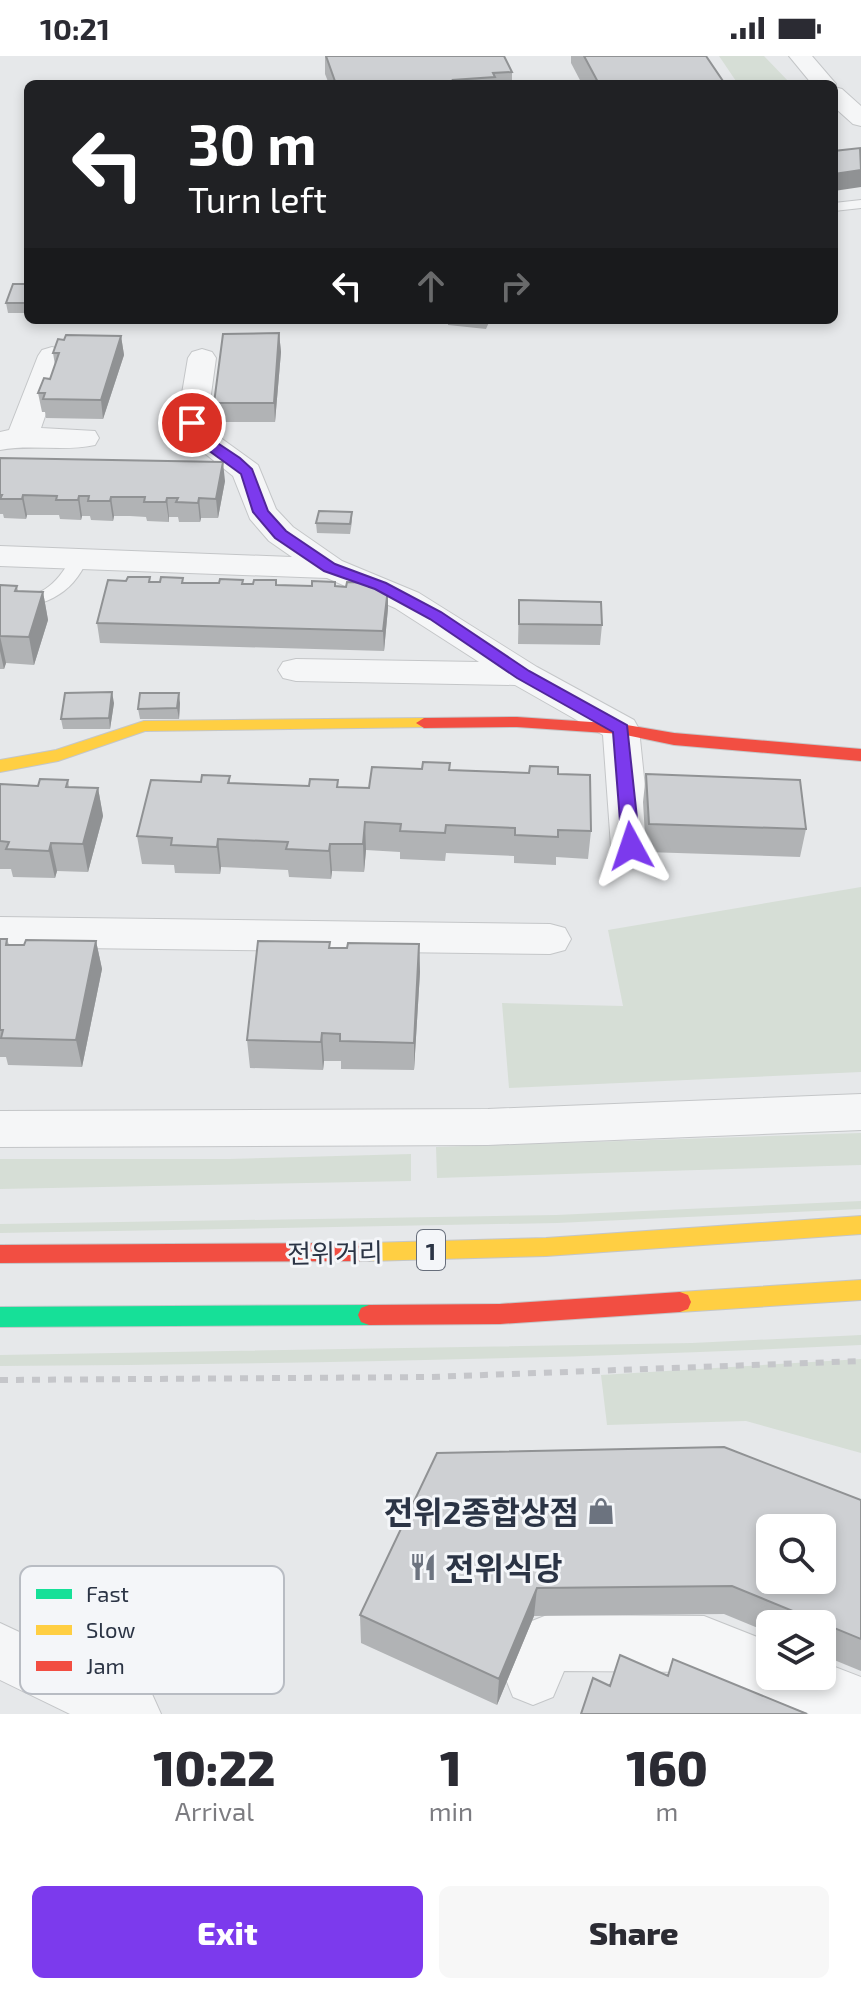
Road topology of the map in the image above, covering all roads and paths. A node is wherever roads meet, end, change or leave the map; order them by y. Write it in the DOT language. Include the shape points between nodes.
graph roads {
  1 [pos="800,56"];
  2 [pos="821,80"];
  3 [pos="838,98"];
  4 [pos="861,119"];
  5 [pos="861,204"];
  6 [pos="838,207"];
  7 [pos="52,356"];
  8 [pos="202,358"];
  9 [pos="84,438"];
  10 [pos="11,439"];
  11 [pos="0,556"];
  12 [pos="80,558"];
  13 [pos="330,568"];
  14 [pos="0,604"];
  15 [pos="296,670"];
  16 [pos="523,674"];
  17 [pos="621,729"];
  18 [pos="861,755"];
  19 [pos="0,766"];
  20 [pos="631,846"];
  21 [pos="0,932"];
  22 [pos="550,939"];
  23 [pos="861,1112"];
  24 [pos="0,1129"];
  25 [pos="861,1225"];
  26 [pos="0,1254"];
  27 [pos="861,1290"];
  28 [pos="0,1317"];
  29 [pos="861,1361"];
  30 [pos="0,1380"];
  31 [pos="0,1651"];
  32 [pos="20,1661"];
  33 [pos="756,1664"];
  34 [pos="533,1677"];
  35 [pos="820,1690"];
  36 [pos="90,1694"];
  37 [pos="861,1706"];
  38 [pos="132,1714"];
  1 -- 2 [label="street"];
  3 -- 4 [label="street"];
  5 -- 6 [label="lane"];
  7 -- 10 [label="street"];
  8 -- 13 [label="street" via="192,423 198,436 247,472 261,512 281,534"];
  9 -- 10 [label="street"];
  11 -- 12 [label="street"];
  12 -- 13 [label="street"];
  12 -- 14 [label="lane" via="74,577 57,591 32,601"];
  13 -- 16 [label="street" via="381,586 435,615"];
  15 -- 16 [label="street"];
  16 -- 17 [label="street"];
  17 -- 18 [label="main road" via="674,739"];
  17 -- 19 [label="main road" via="517,722 144,726 58,755"];
  17 -- 20 [label="street"];
  21 -- 22 [label="street"];
  23 -- 24 [label="street" via="488,1127"];
  25 -- 26 [label="main road, 전위거리 / 1" via="546,1247"];
  27 -- 28 [label="main road" via="500,1314"];
  29 -- 30 [label="path" via="274,1381"];
  31 -- 32 [label="street"];
  33 -- 34 [label="street" via="704,1644 547,1643"];
  35 -- 37 [label="street"];
  36 -- 38 [label="street"];
}
